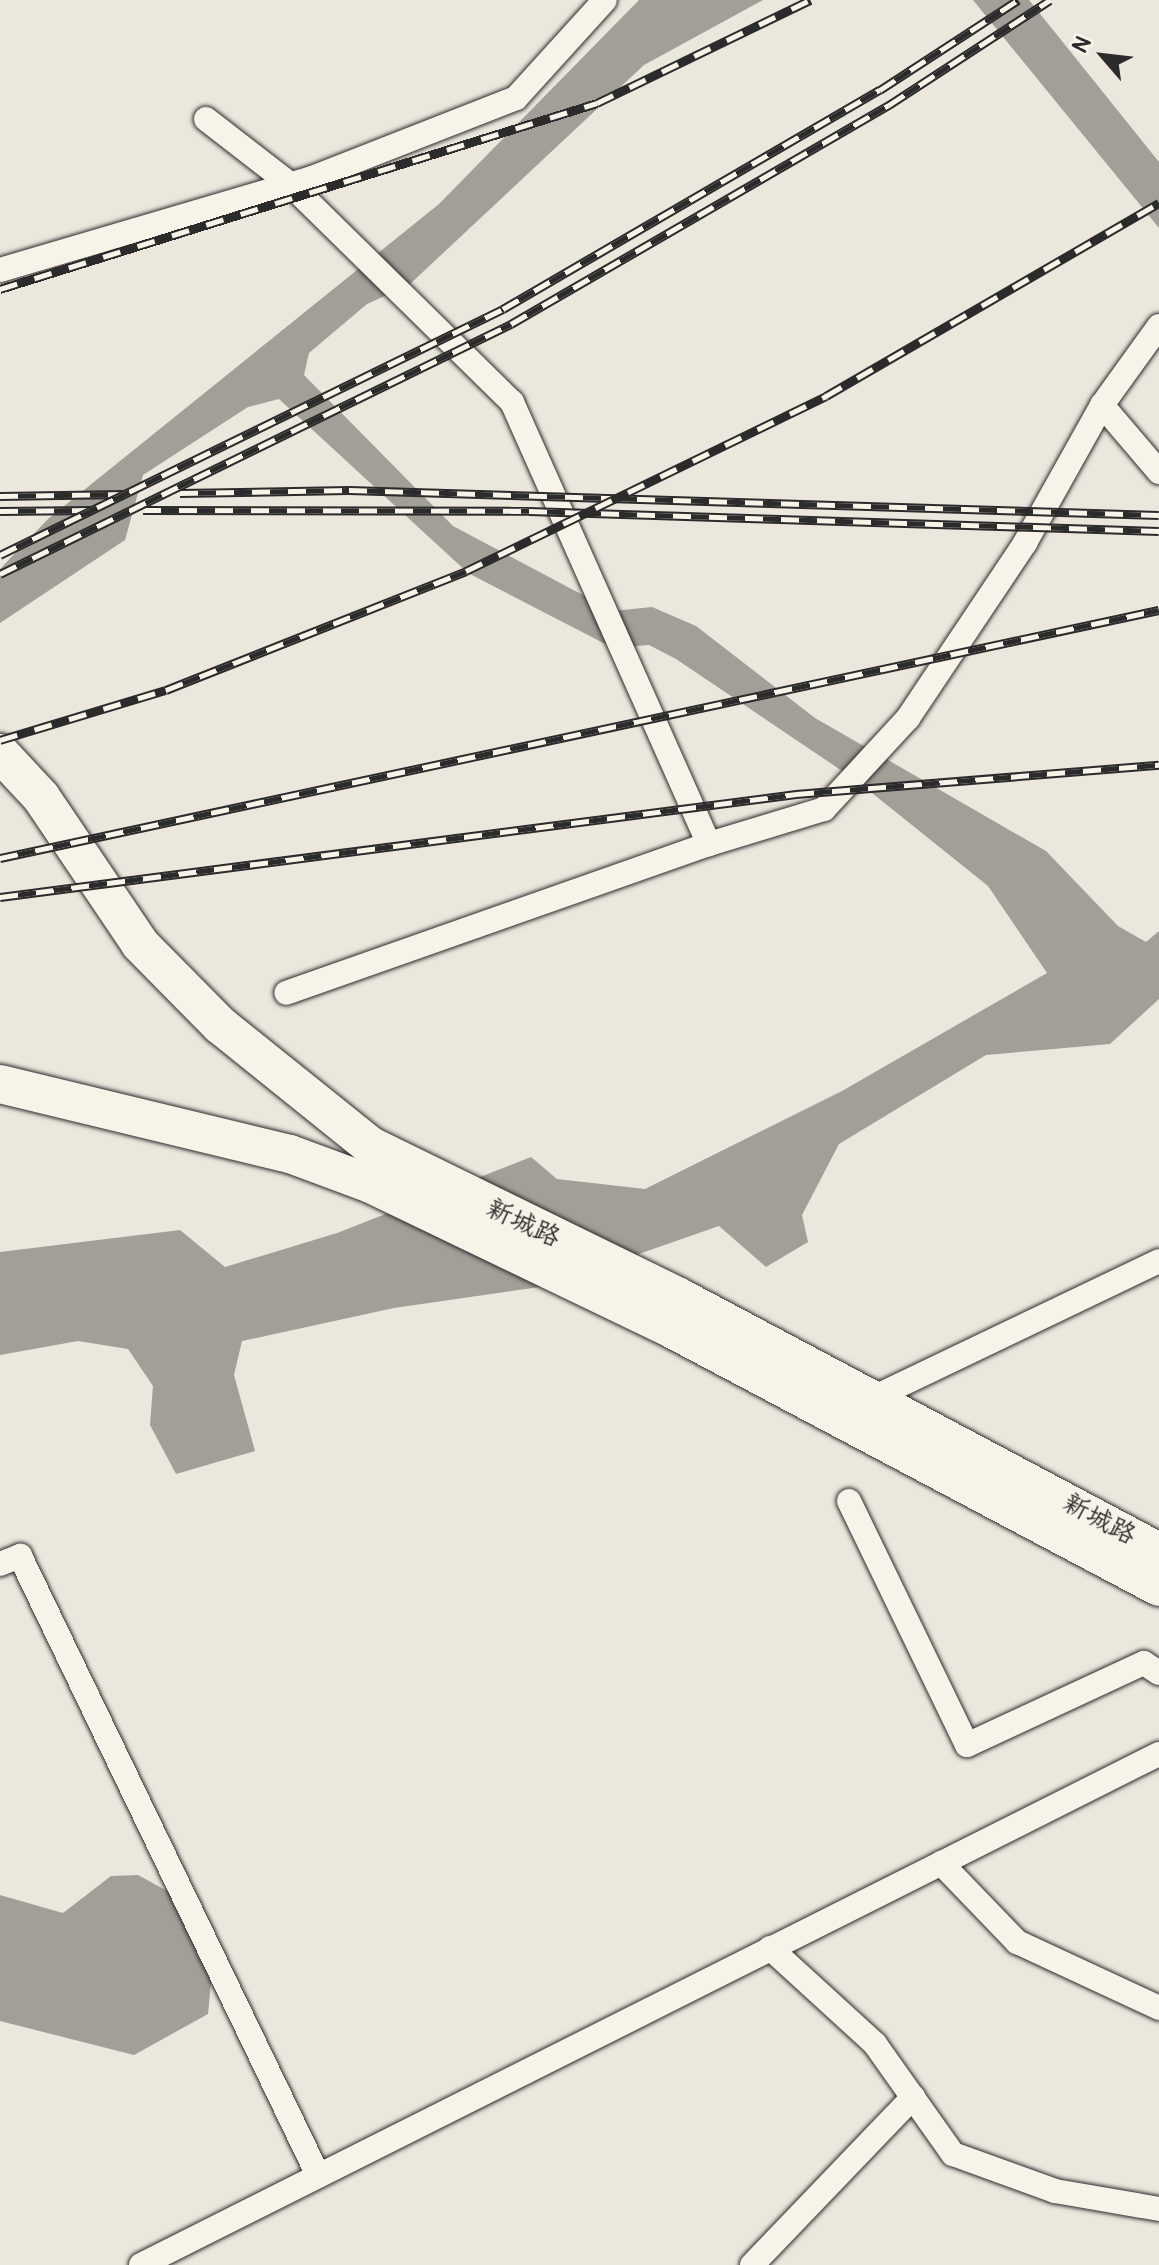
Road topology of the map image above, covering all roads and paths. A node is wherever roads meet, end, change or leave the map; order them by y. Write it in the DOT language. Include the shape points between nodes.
graph roads {
  1 [pos="605,0"];
  2 [pos="206,119"];
  3 [pos="291,185"];
  4 [pos="0,270"];
  5 [pos="1159,326"];
  6 [pos="1102,405"];
  7 [pos="1159,472"];
  8 [pos="0,753"];
  9 [pos="709,844"];
  10 [pos="287,993"];
  11 [pos="0,1084"];
  12 [pos="1159,1261"];
  13 [pos="871,1399"];
  14 [pos="849,1501"];
  15 [pos="1159,1552"];
  16 [pos="0,1564"];
  17 [pos="1159,1587"];
  18 [pos="1159,1673"];
  19 [pos="1159,1754"];
  20 [pos="941,1863"];
  21 [pos="770,1948"];
  22 [pos="1159,2008"];
  23 [pos="913,2097"];
  24 [pos="317,2173"];
  25 [pos="1159,2209"];
  26 [pos="141,2265"];
  27 [pos="752,2265"];
  1 -- 3 [label="street" via="516,98"];
  2 -- 3 [label="street"];
  3 -- 4 [label="street"];
  3 -- 9 [label="street" via="512,402"];
  5 -- 6 [label="street"];
  6 -- 7 [label="street"];
  6 -- 9 [label="street" via="1025,543 908,718 824,809"];
  8 -- 13 [label="main road, 新城路" via="41,797 140,944 220,1025 307,1101 447,1187 624,1271"];
  9 -- 10 [label="street"];
  11 -- 17 [label="main road, 新城路" via="290,1154 406,1200"];
  12 -- 13 [label="street"];
  13 -- 15 [label="main road, 新城路"];
  14 -- 18 [label="street" via="967,1745 1144,1663"];
  16 -- 24 [label="street" via="20,1556"];
  19 -- 20 [label="street"];
  20 -- 21 [label="street"];
  20 -- 22 [label="street" via="1017,1942"];
  21 -- 23 [label="street" via="875,2044"];
  21 -- 24 [label="street"];
  23 -- 25 [label="street" via="953,2154 1055,2191"];
  23 -- 27 [label="street"];
  24 -- 26 [label="street"];
}
